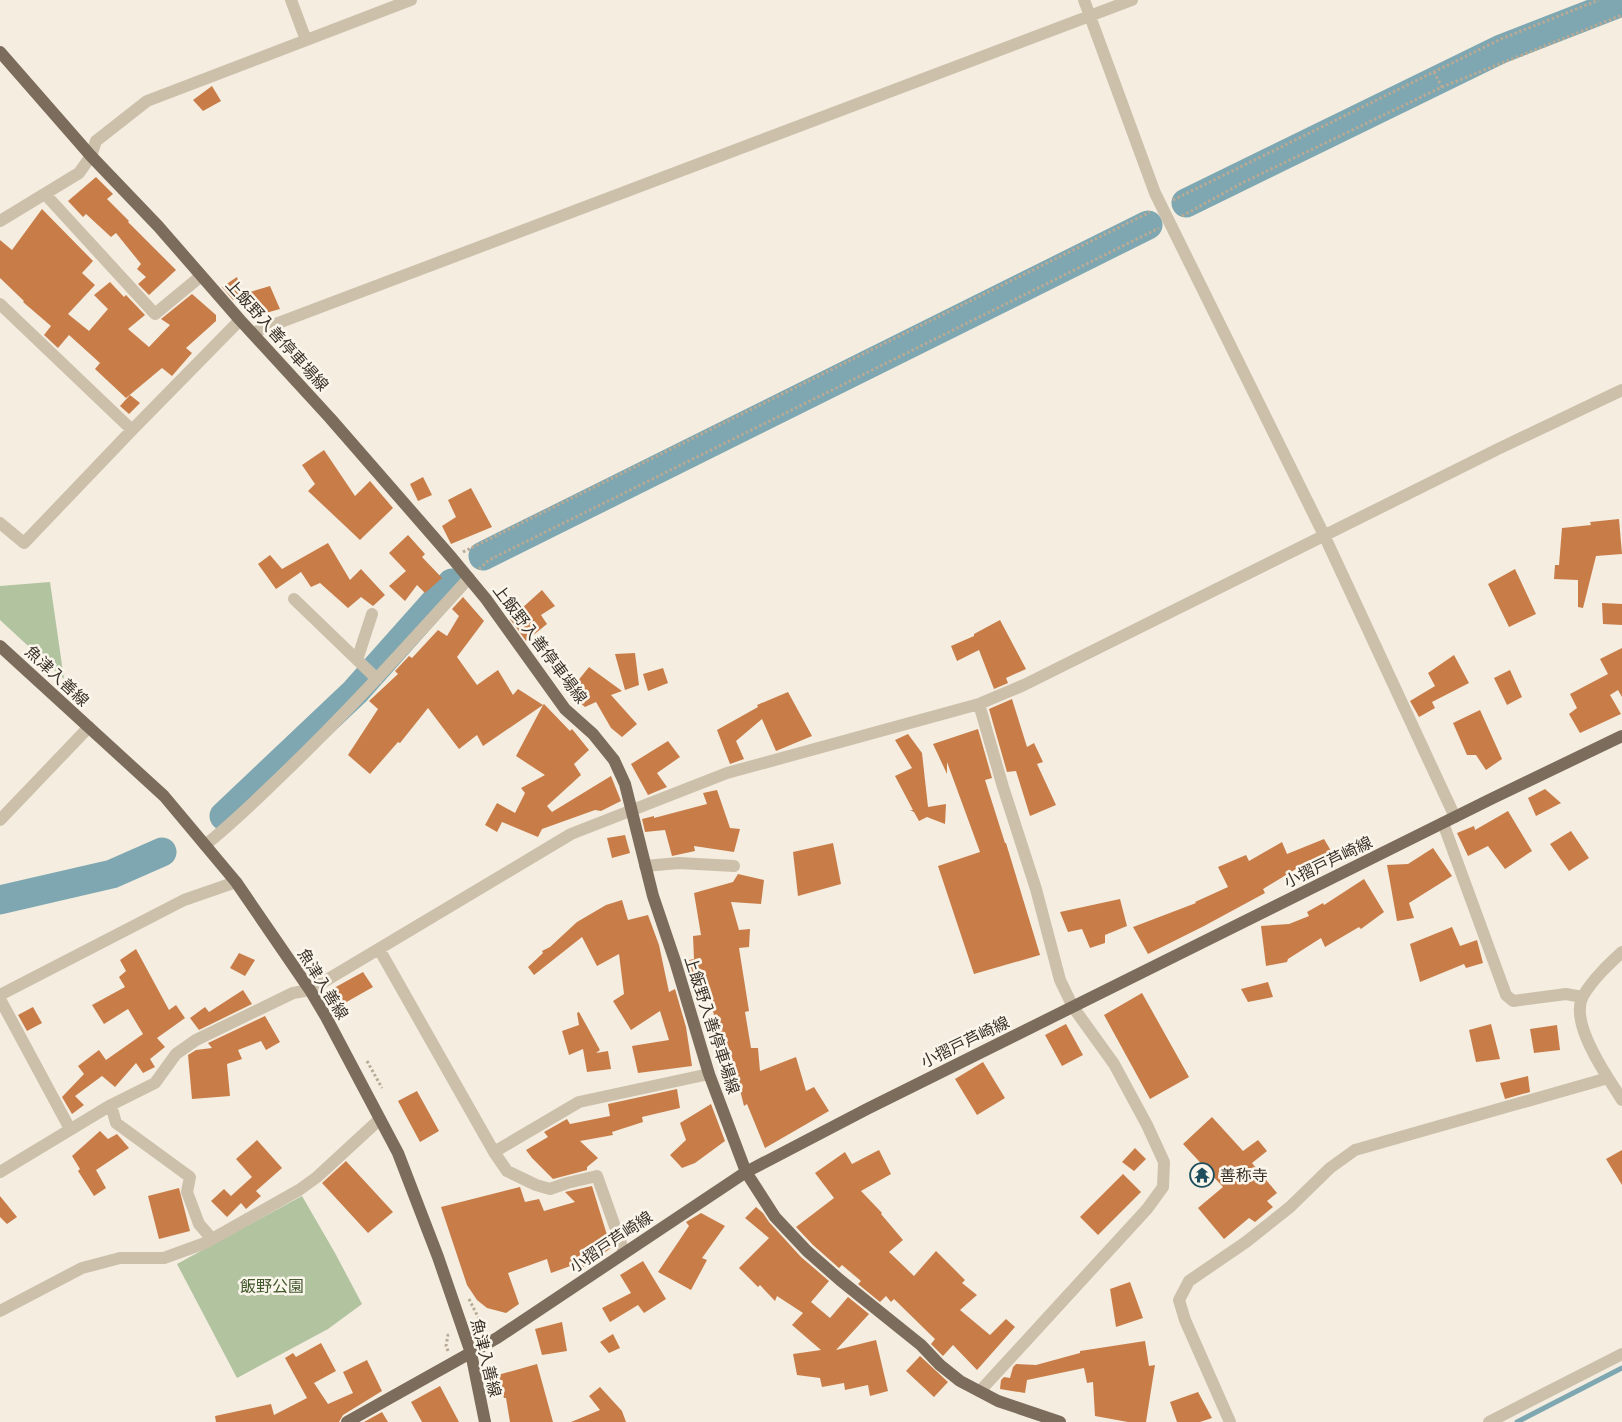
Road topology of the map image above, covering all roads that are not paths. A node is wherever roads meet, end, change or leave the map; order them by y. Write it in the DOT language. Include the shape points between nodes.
graph roads {
  1 [pos="291,0"];
  2 [pos="411,0"];
  3 [pos="1084,0"];
  4 [pos="1132,0"];
  5 [pos="1090,16"];
  6 [pos="306,40"];
  7 [pos="0,52"];
  8 [pos="91,156"];
  9 [pos="46,194"];
  10 [pos="0,221"];
  11 [pos="201,276"];
  12 [pos="0,304"];
  13 [pos="240,320"];
  14 [pos="252,333"];
  15 [pos="1622,390"];
  16 [pos="132,430"];
  17 [pos="0,523"];
  18 [pos="1324,535"];
  19 [pos="469,578"];
  20 [pos="294,599"];
  21 [pos="372,614"];
  22 [pos="0,646"];
  23 [pos="357,660"];
  24 [pos="377,679"];
  25 [pos="979,704"];
  26 [pos="89,728"];
  27 [pos="1622,736"];
  28 [pos="631,809"];
  29 [pos="1455,817"];
  30 [pos="0,820"];
  31 [pos="1443,823"];
  32 [pos="205,845"];
  33 [pos="645,866"];
  34 [pos="734,866"];
  35 [pos="236,882"];
  36 [pos="379,949"];
  37 [pos="1622,952"];
  38 [pos="310,990"];
  39 [pos="0,994"];
  40 [pos="1582,997"];
  41 [pos="0,999"];
  42 [pos="1073,1007"];
  43 [pos="709,1074"];
  44 [pos="1608,1078"];
  45 [pos="1622,1100"];
  46 [pos="111,1105"];
  47 [pos="380,1119"];
  48 [pos="70,1129"];
  49 [pos="494,1152"];
  50 [pos="0,1172"];
  51 [pos="746,1172"];
  52 [pos="212,1239"];
  53 [pos="624,1252"];
  54 [pos="0,1310"];
  55 [pos="471,1352"];
  56 [pos="1622,1354"];
  57 [pos="980,1391"];
  58 [pos="1055,1421"];
  59 [pos="347,1422"];
  60 [pos="485,1422"];
  61 [pos="1230,1422"];
  62 [pos="1489,1422"];
  1 -- 6 [label="street"];
  2 -- 6 [label="street"];
  3 -- 5 [label="street"];
  4 -- 5 [label="street"];
  5 -- 14 [label="street"];
  5 -- 18 [label="street" via="1152,184"];
  6 -- 8 [label="street" via="147,102 96,141"];
  7 -- 8 [label="main road, 上飯野入善停車場線"];
  8 -- 9 [label="street" via="79,173"];
  8 -- 11 [label="main road, 上飯野入善停車場線"];
  9 -- 10 [label="street"];
  9 -- 11 [label="street" via="155,314"];
  11 -- 13 [label="main road, 上飯野入善停車場線"];
  12 -- 16 [label="street"];
  13 -- 14 [label="main road, 上飯野入善停車場線"];
  13 -- 16 [label="street"];
  14 -- 19 [label="main road, 上飯野入善停車場線"];
  15 -- 18 [label="street"];
  16 -- 17 [label="street" via="24,543"];
  18 -- 25 [label="street" via="1024,685"];
  18 -- 29 [label="street"];
  19 -- 24 [label="street"];
  19 -- 28 [label="main road, 上飯野入善停車場線" via="565,709 593,734 614,760 625,784"];
  20 -- 23 [label="street"];
  21 -- 23 [label="street"];
  22 -- 26 [label="main road, 魚津入善線"];
  23 -- 24 [label="street"];
  24 -- 32 [label="street" via="309,750"];
  25 -- 28 [label="street" via="728,773"];
  25 -- 42 [label="street" via="1036,889 1060,980"];
  26 -- 30 [label="street"];
  26 -- 32 [label="main road, 魚津入善線" via="164,796"];
  27 -- 29 [label="main road, 小摺戸芦崎線"];
  28 -- 33 [label="main road, 上飯野入善停車場線"];
  28 -- 36 [label="street" via="570,834"];
  29 -- 31 [label="main road, 小摺戸芦崎線"];
  31 -- 40 [label="street" via="1506,995 1513,1001 1566,994"];
  31 -- 42 [label="main road, 小摺戸芦崎線"];
  32 -- 35 [label="main road, 魚津入善線"];
  33 -- 34 [label="street" via="679,863"];
  33 -- 43 [label="main road, 上飯野入善停車場線"];
  35 -- 38 [label="main road, 魚津入善線"];
  35 -- 39 [label="street" via="184,900"];
  36 -- 38 [label="street"];
  36 -- 49 [label="street"];
  37 -- 40 [label="street" via="1605,967"];
  38 -- 46 [label="street" via="293,993 196,1040 176,1054 155,1083"];
  38 -- 47 [label="main road, 魚津入善線"];
  40 -- 44 [label="street" via="1580,1018 1591,1051"];
  41 -- 48 [label="street"];
  42 -- 51 [label="main road, 小摺戸芦崎線"];
  42 -- 57 [label="street" via="1114,1064 1147,1124 1164,1162 1163,1187 1147,1209"];
  43 -- 49 [label="street" via="579,1102"];
  43 -- 51 [label="main road, 上飯野入善停車場線"];
  44 -- 45 [label="street"];
  44 -- 61 [label="street" via="1355,1150 1246,1242 1189,1281 1179,1300"];
  46 -- 48 [label="street"];
  46 -- 52 [label="street" via="116,1124 190,1177 187,1192 198,1224"];
  47 -- 52 [label="street" via="299,1190"];
  47 -- 55 [label="main road, 魚津入善線" via="398,1152"];
  48 -- 50 [label="street"];
  49 -- 53 [label="street" via="507,1171 550,1189 597,1176"];
  51 -- 53 [label="main road, 小摺戸芦崎線"];
  51 -- 57 [label="main road, 上飯野入善停車場線" via="775,1217 807,1251 921,1345 940,1365 960,1381"];
  52 -- 54 [label="street" via="164,1258 120,1258 82,1268"];
  53 -- 55 [label="main road, 小摺戸芦崎線" via="545,1307"];
  55 -- 59 [label="main road, 小摺戸芦崎線"];
  55 -- 60 [label="main road, 魚津入善線"];
  56 -- 62 [label="street"];
  57 -- 58 [label="main road, 上飯野入善停車場線" via="998,1401"];
}
